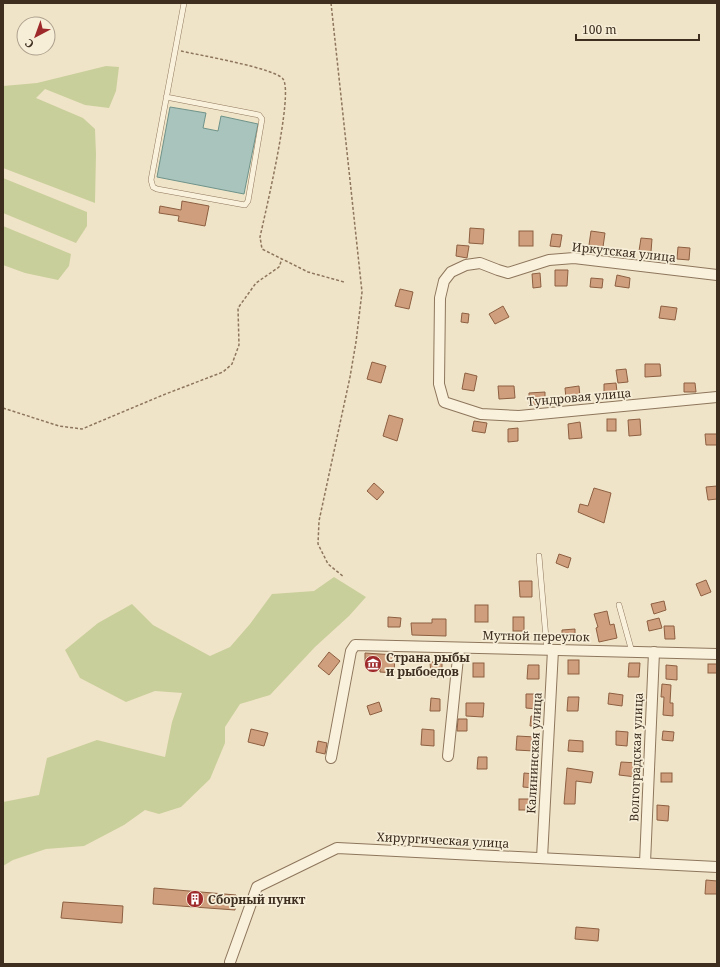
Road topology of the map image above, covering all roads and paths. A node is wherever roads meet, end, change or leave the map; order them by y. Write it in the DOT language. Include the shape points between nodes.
graph roads {
  1 [pos="184,3"];
  2 [pos="331,3"];
  3 [pos="175,50"];
  4 [pos="166,97"];
  5 [pos="282,259"];
  6 [pos="717,275"];
  7 [pos="344,282"];
  8 [pos="717,397"];
  9 [pos="444,402"];
  10 [pos="3,408"];
  11 [pos="540,556"];
  12 [pos="344,577"];
  13 [pos="619,606"];
  14 [pos="459,648"];
  15 [pos="550,650"];
  16 [pos="632,652"];
  17 [pos="654,652"];
  18 [pos="717,654"];
  19 [pos="448,756"];
  20 [pos="331,758"];
  21 [pos="542,858"];
  22 [pos="645,863"];
  23 [pos="717,867"];
  24 [pos="230,962"];
  1 -- 3 [label="lane"];
  2 -- 12 [label="path" via="362,292 354,356 319,521 318,544 328,564"];
  3 -- 4 [label="lane"];
  3 -- 5 [label="path" via="269,70 282,78 286,84 278,154 260,237 262,249"];
  4 -- 4 [label="lane" via="150,180 152,187 244,205 248,201 262,119 259,115"];
  5 -- 7 [label="path" via="308,272"];
  5 -- 10 [label="path" via="279,267 256,283 238,308 239,345 232,364 223,372 82,429 59,426"];
  6 -- 9 [label="street, Иркутская улица" via="574,258 549,260 508,272 480,263 466,265 451,272 444,281 440,298 439,384"];
  8 -- 9 [label="street, Тундровая улица" via="519,416 481,414"];
  11 -- 15 [label="lane"];
  13 -- 16 [label="lane"];
  14 -- 15 [label="street, Мутной переулок"];
  14 -- 19 [label="street"];
  14 -- 20 [label="street, Мутной переулок" via="355,645 351,651"];
  15 -- 16 [label="street, Мутной переулок"];
  15 -- 21 [label="street, Калининская улица"];
  16 -- 17 [label="street, Мутной переулок"];
  17 -- 18 [label="street, Мутной переулок"];
  17 -- 22 [label="street, Волгоградская улица"];
  21 -- 22 [label="street, Хирургическая улица"];
  21 -- 24 [label="street, Хирургическая улица" via="336,848 257,887"];
  22 -- 23 [label="street, Хирургическая улица"];
}
